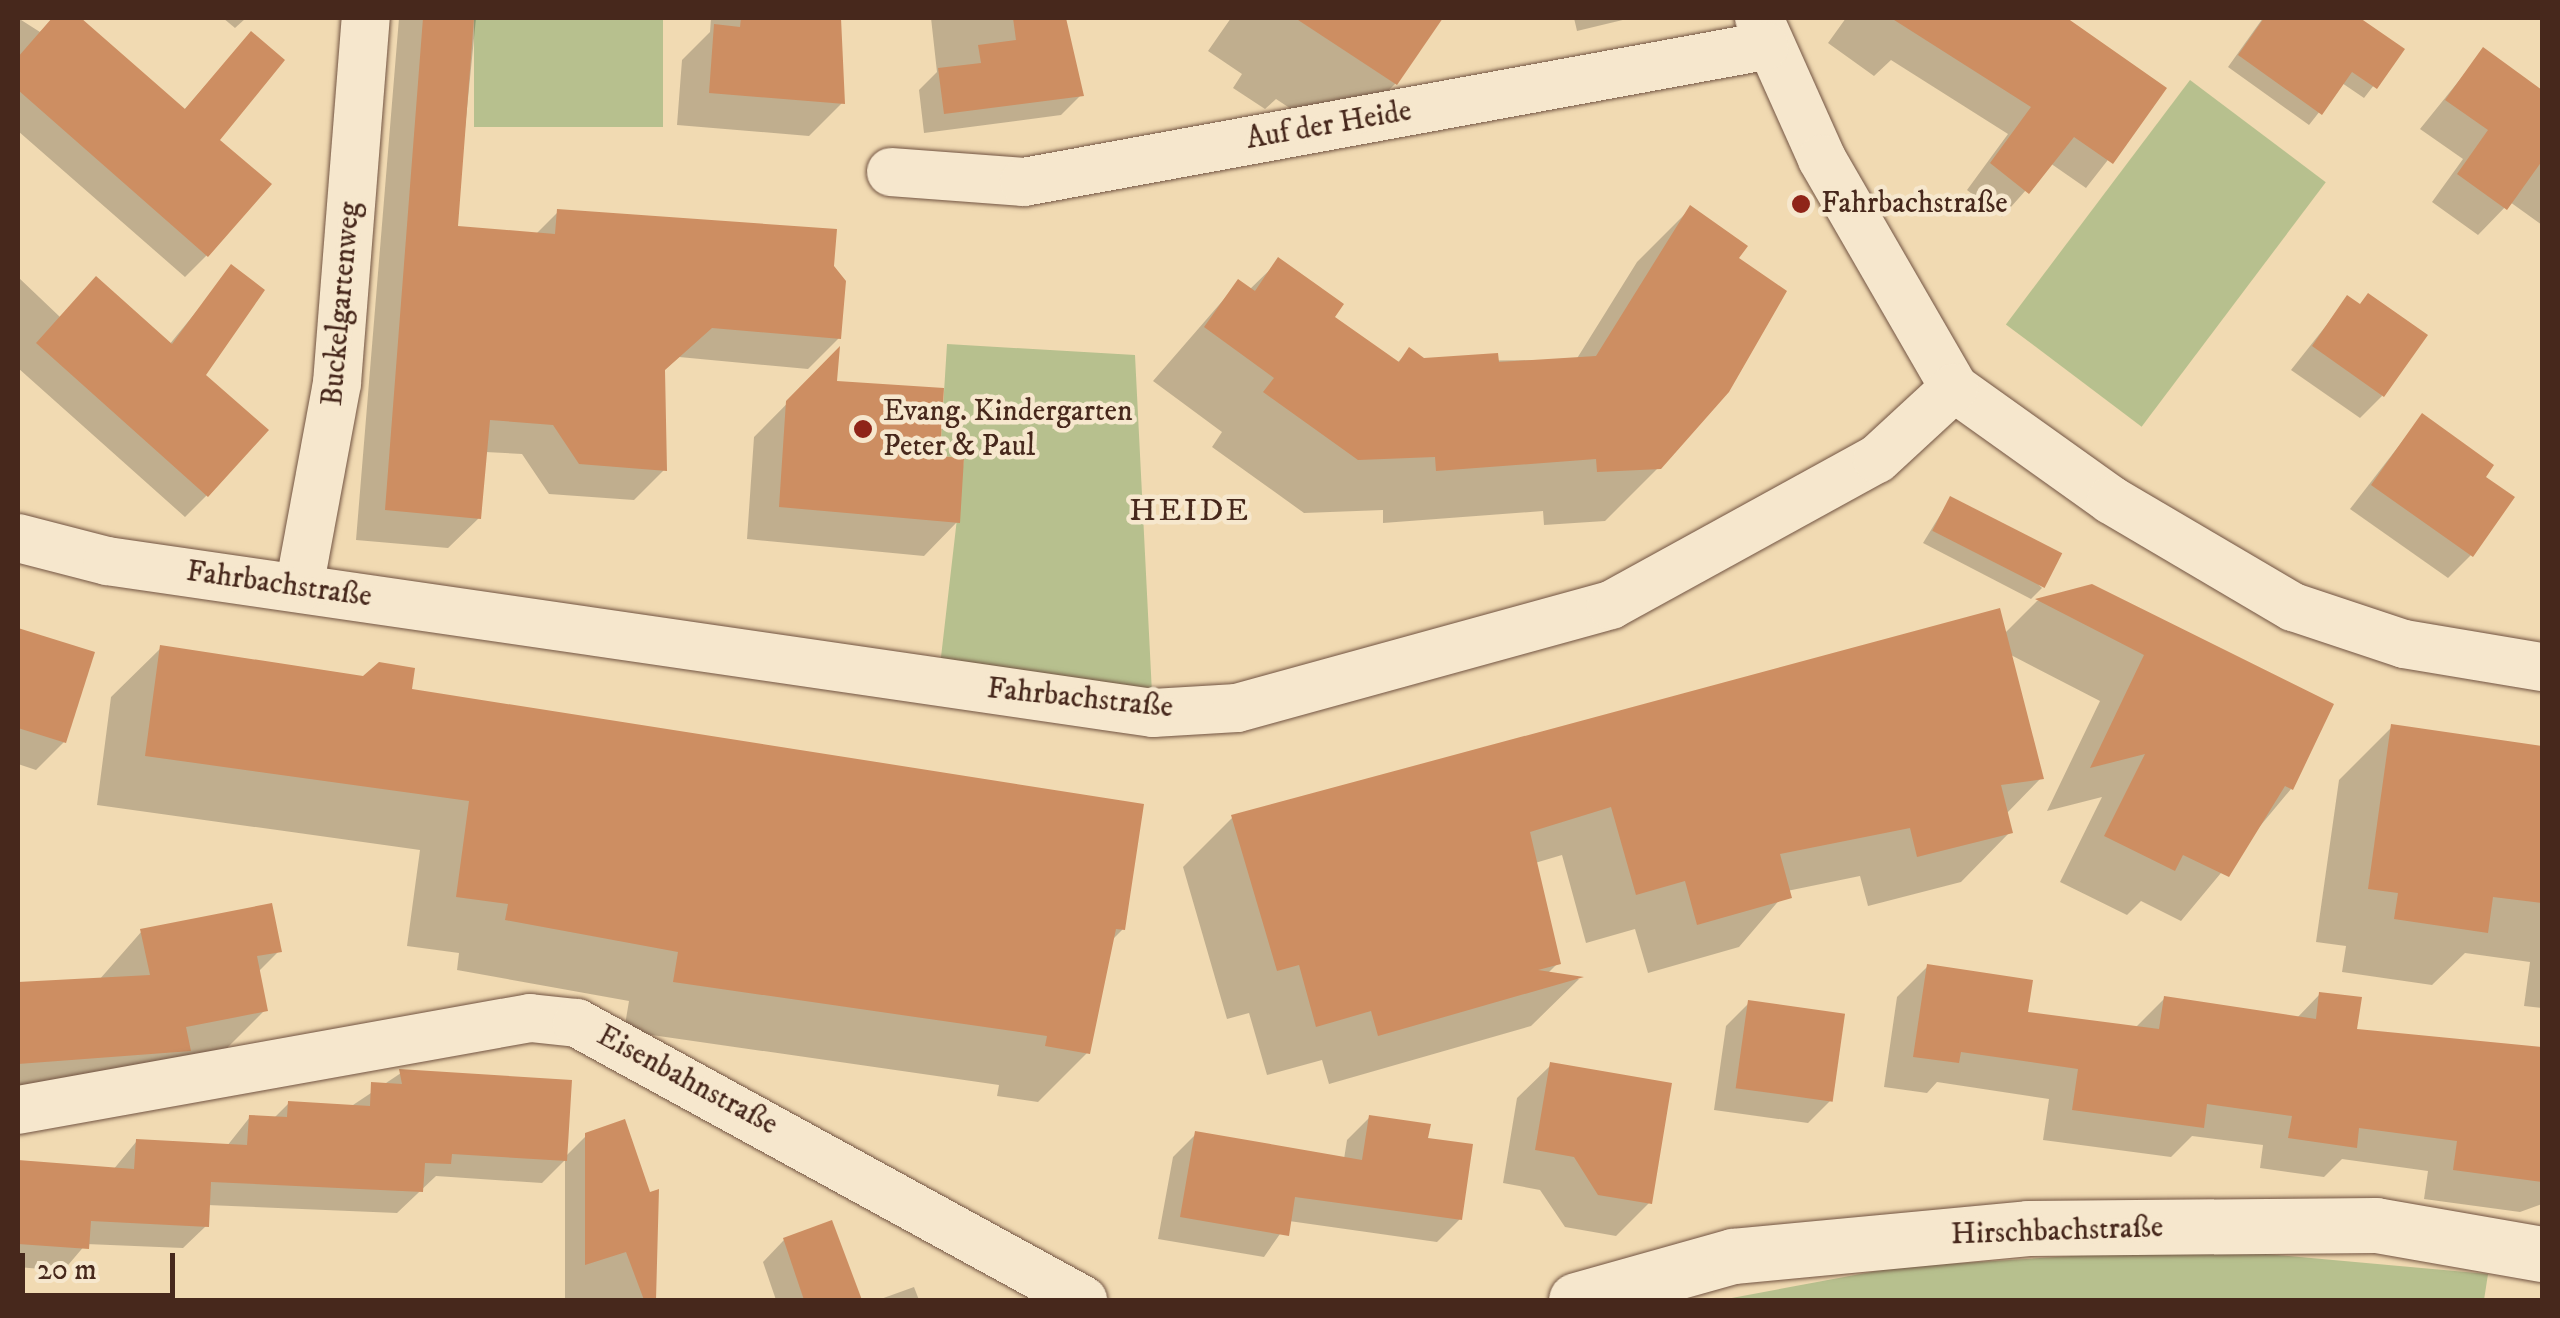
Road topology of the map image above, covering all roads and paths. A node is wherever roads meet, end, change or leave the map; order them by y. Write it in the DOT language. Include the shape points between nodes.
graph roads {
  1 [pos="366,18"];
  2 [pos="1762,32"];
  3 [pos="891,172"];
  4 [pos="1954,388"];
  5 [pos="18,538"];
  6 [pos="299,588"];
  7 [pos="2542,667"];
  8 [pos="18,1110"];
  9 [pos="2542,1254"];
  10 [pos="1083,1300"];
  11 [pos="1576,1300"];
  1 -- 6 [label="street, Buckelgartenweg" via="338,382"];
  2 -- 3 [label="street, Auf der Heide" via="1024,182"];
  2 -- 4 [label="street"];
  4 -- 6 [label="street, Fahrbachstraße" via="1877,459 1611,605 1237,708 1153,713"];
  4 -- 7 [label="street" via="2111,500 2293,607 2404,644"];
  5 -- 6 [label="street, Fahrbachstraße"];
  8 -- 10 [label="street, Eisenbahnstraße" via="530,1018 577,1023"];
  9 -- 11 [label="street, Hirschbachstraße" via="2376,1225 2028,1228 1733,1256"];
}
